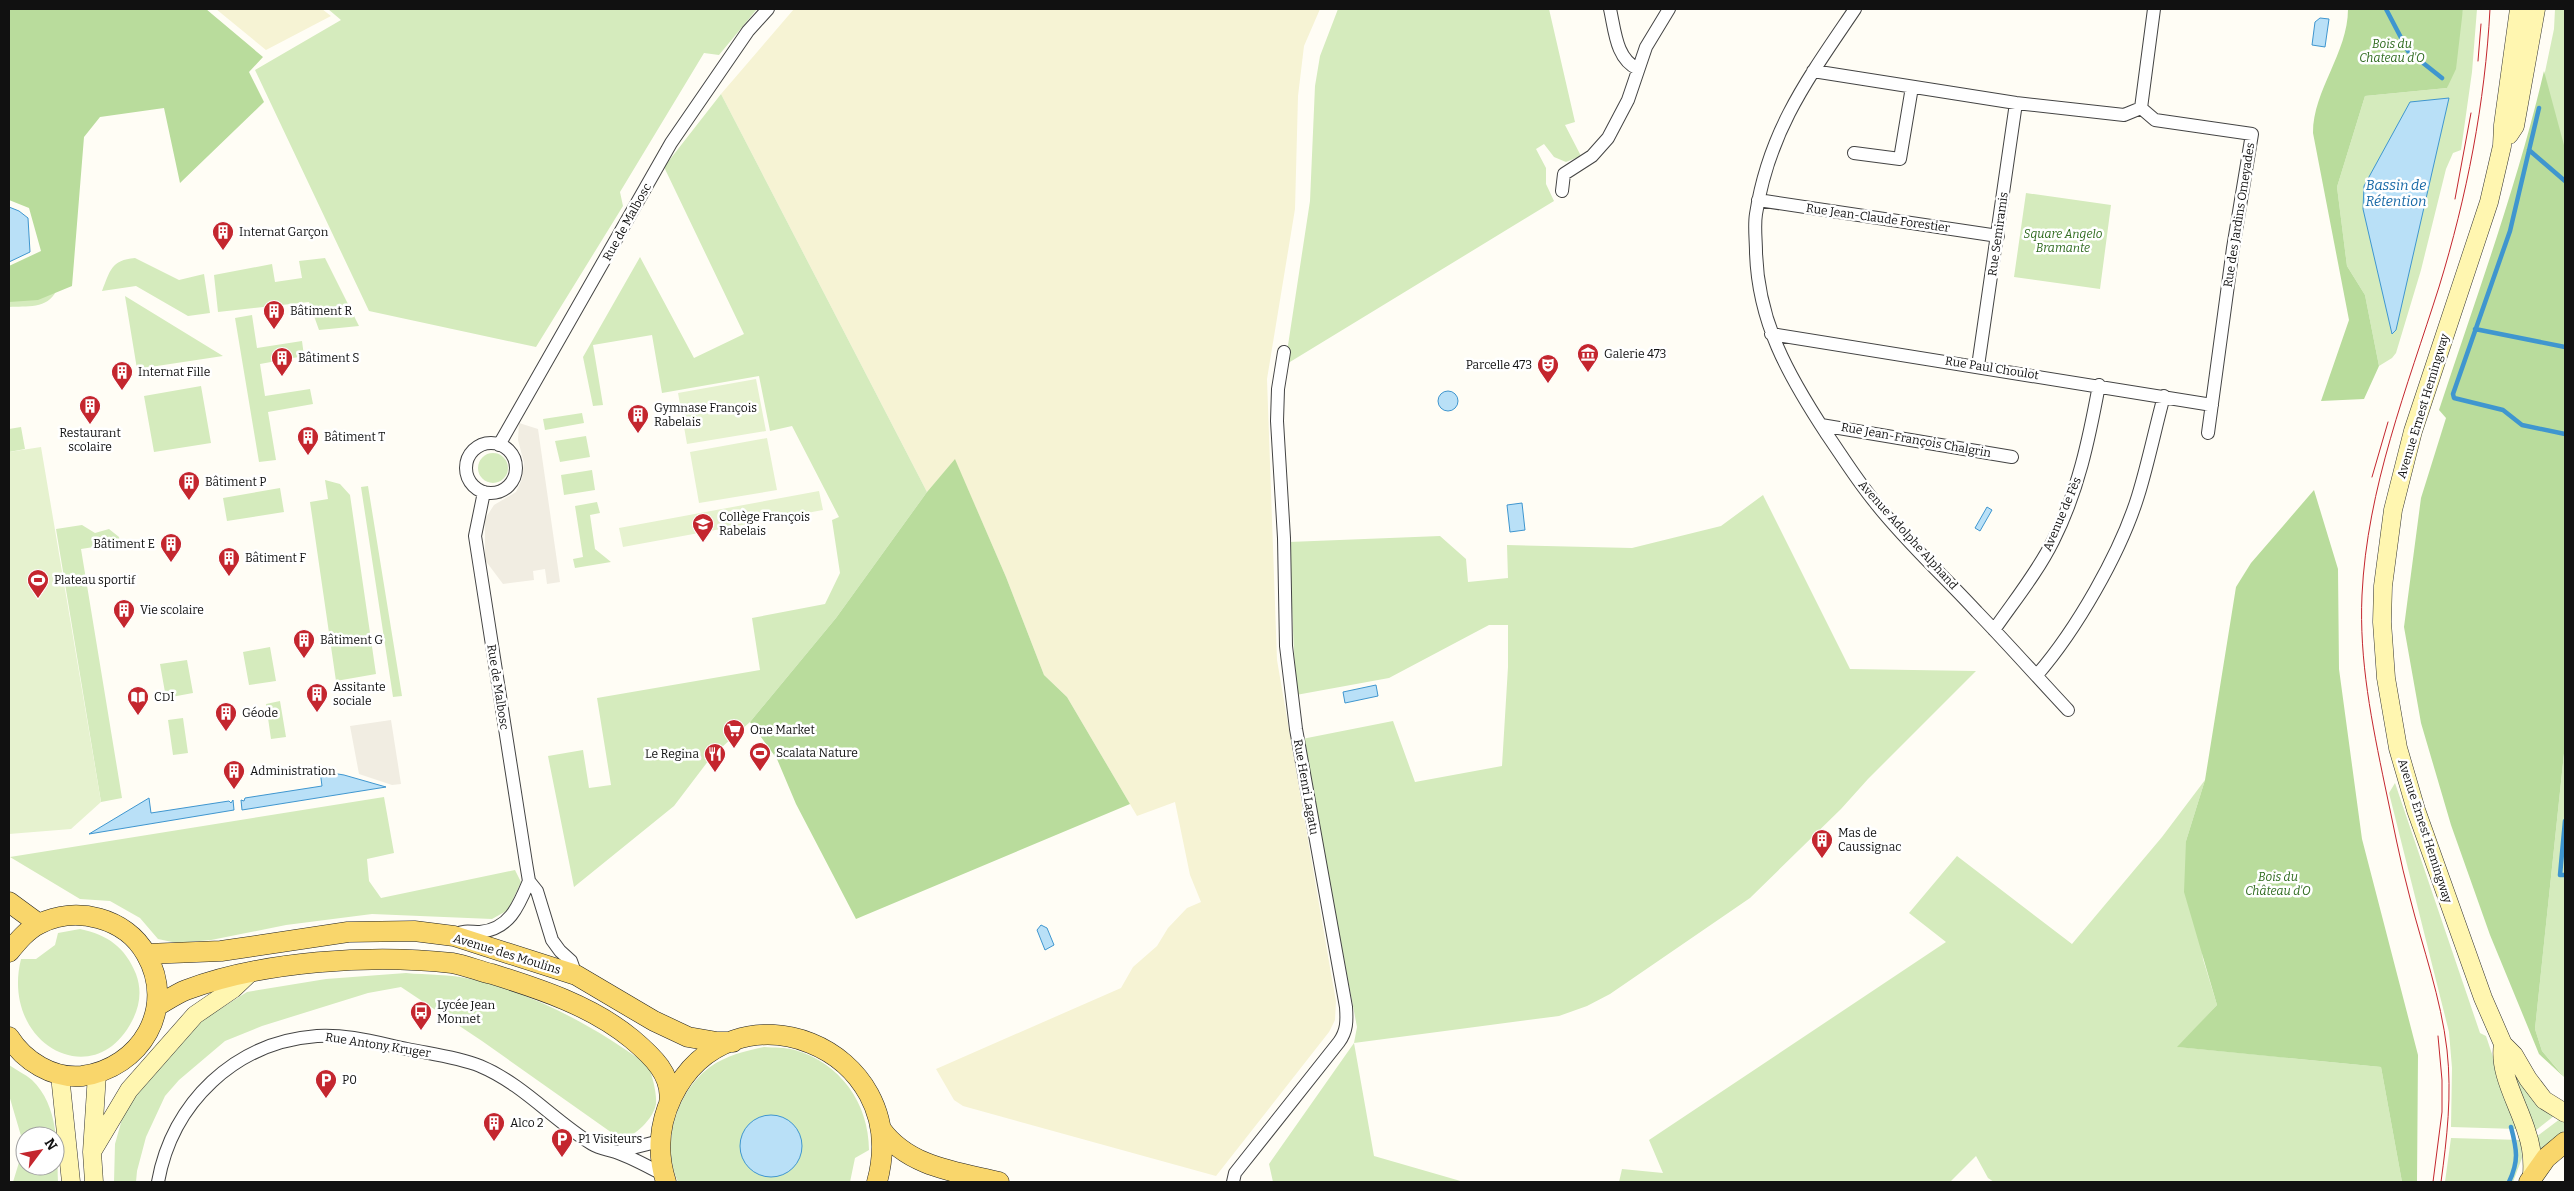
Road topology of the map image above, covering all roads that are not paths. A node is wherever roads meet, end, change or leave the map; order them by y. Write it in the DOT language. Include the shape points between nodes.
graph roads {
  1 [pos="768,9"];
  2 [pos="1610,9"];
  3 [pos="1669,9"];
  4 [pos="1855,9"];
  5 [pos="2154,9"];
  6 [pos="2519,9"];
  7 [pos="2536,9"];
  8 [pos="1638,69"];
  9 [pos="1813,71"];
  10 [pos="1912,87"];
  11 [pos="2016,103"];
  12 [pos="2141,108"];
  13 [pos="2502,146"];
  14 [pos="1854,153"];
  15 [pos="1562,191"];
  16 [pos="1758,200"];
  17 [pos="1998,236"];
  18 [pos="1771,334"];
  19 [pos="1284,352"];
  20 [pos="1978,366"];
  21 [pos="2099,385"];
  22 [pos="2164,396"];
  23 [pos="2212,404"];
  24 [pos="1820,425"];
  25 [pos="2208,434"];
  26 [pos="499,445"];
  27 [pos="2012,456"];
  28 [pos="484,492"];
  29 [pos="1994,630"];
  30 [pos="2037,676"];
  31 [pos="2068,710"];
  32 [pos="530,881"];
  33 [pos="9,902"];
  34 [pos="39,924"];
  35 [pos="454,936"];
  36 [pos="9,952"];
  37 [pos="146,954"];
  38 [pos="252,971"];
  39 [pos="576,975"];
  40 [pos="157,1006"];
  41 [pos="9,1037"];
  42 [pos="733,1042"];
  43 [pos="2503,1044"];
  44 [pos="97,1074"];
  45 [pos="60,1075"];
  46 [pos="668,1104"];
  47 [pos="2565,1113"];
  48 [pos="881,1129"];
  49 [pos="660,1141"];
  50 [pos="2565,1142"];
  51 [pos="92,1152"];
  52 [pos="616,1152"];
  53 [pos="665,1179"];
  54 [pos="2531,1179"];
  55 [pos="71,1182"];
  56 [pos="94,1182"];
  57 [pos="158,1182"];
  58 [pos="876,1182"];
  59 [pos="999,1182"];
  60 [pos="1233,1182"];
  1 -- 26 [label="street, Rue de Malbosc" via="748,32 671,143"];
  2 -- 8 [label="street" via="1620,50 1628,64"];
  3 -- 8 [label="street" via="1655,29"];
  4 -- 9 [label="street, Avenue Adolphe Alphand"];
  5 -- 12 [label="street"];
  6 -- 13 [label="main road, Avenue Ernest Hemingway"];
  7 -- 13 [label="main road, Avenue Ernest Hemingway" via="2514,126"];
  8 -- 15 [label="street" via="1618,121 1592,156 1564,174"];
  9 -- 10 [label="street"];
  9 -- 16 [label="street, Avenue Adolphe Alphand" via="1776,137"];
  10 -- 11 [label="street"];
  10 -- 14 [label="street" via="1900,159"];
  11 -- 12 [label="street" via="2124,115"];
  11 -- 17 [label="street, Rue Semiramis"];
  12 -- 23 [label="street, Rue des Jardins Omeyades" via="2155,120 2252,134"];
  13 -- 43 [label="main road, Avenue Ernest Hemingway" via="2476,246 2413,431 2401,477 2387,546 2382,622 2389,703 2409,789 2483,998"];
  16 -- 17 [label="street, Rue Jean-Claude Forestier"];
  16 -- 18 [label="street, Avenue Adolphe Alphand" via="1755,217 1759,296"];
  17 -- 20 [label="street, Rue Semiramis"];
  18 -- 20 [label="street, Rue Paul Choulot"];
  18 -- 24 [label="street, Avenue Adolphe Alphand"];
  19 -- 60 [label="street, Rue Henri Lagatu" via="1277,420 1286,646 1294,722 1347,1023 1339,1042 1235,1174"];
  20 -- 21 [label="street, Rue Paul Choulot"];
  21 -- 22 [label="street, Rue Paul Choulot"];
  21 -- 29 [label="street, Avenue de Fès" via="2085,459 2070,502 2052,542"];
  22 -- 23 [label="street, Rue Paul Choulot"];
  22 -- 30 [label="street" via="2138,498 2112,558 2081,613"];
  23 -- 25 [label="street, Rue des Jardins Omeyades"];
  24 -- 27 [label="street, Rue Jean-François Chalgrin"];
  24 -- 29 [label="street, Avenue Adolphe Alphand" via="1875,503"];
  26 -- 28 [label="street" via="512,455 515,472 507,488 499,492"];
  26 -- 28 [label="street" via="482,445 469,456 466,464 470,482"];
  28 -- 32 [label="street, Rue de Malbosc" via="475,536 477,554"];
  29 -- 30 [label="street, Avenue Adolphe Alphand"];
  30 -- 31 [label="street, Avenue Adolphe Alphand"];
  32 -- 35 [label="street" via="522,900 504,923 480,932 462,931"];
  32 -- 39 [label="street, Rue de Malbosc" via="537,891 552,940 571,961"];
  33 -- 34 [label="main road"];
  34 -- 36 [label="main road" via="21,936"];
  34 -- 37 [label="main road" via="78,914 98,918 134,938"];
  35 -- 37 [label="main road, Avenue des Moulins" via="348,932 222,951"];
  35 -- 39 [label="main road, Avenue des Moulins"];
  37 -- 40 [label="main road" via="156,980"];
  38 -- 40 [label="main road, Avenue des Moulins" via="185,990"];
  38 -- 46 [label="main road, Avenue des Moulins" via="364,958 454,963 530,986 608,1022 655,1058 666,1079 670,1097"];
  38 -- 51 [label="main road" via="233,989 195,1015 129,1090"];
  39 -- 42 [label="main road, Avenue des Moulins" via="688,1038"];
  40 -- 44 [label="main road" via="150,1029 137,1049 119,1064"];
  41 -- 45 [label="main road" via="16,1049 36,1065"];
  42 -- 46 [label="main road" via="694,1066"];
  42 -- 48 [label="main road" via="762,1035 785,1036 807,1041 834,1054 865,1087"];
  43 -- 47 [label="main road, Avenue Ernest Hemingway" via="2544,1100"];
  43 -- 54 [label="main road, Avenue Ernest Hemingway" via="2500,1058 2533,1158"];
  44 -- 45 [label="main road"];
  44 -- 51 [label="main road"];
  45 -- 55 [label="main road"];
  46 -- 49 [label="main road"];
  48 -- 58 [label="main road" via="882,1156"];
  48 -- 59 [label="main road" via="891,1142 915,1159"];
  49 -- 52 [label="street"];
  49 -- 53 [label="main road"];
  50 -- 54 [label="main road" via="2546,1158"];
  51 -- 56 [label="main road"];
  52 -- 53 [label="street, Rue Antony Kruger"];
  52 -- 57 [label="street, Rue Antony Kruger" via="593,1145 511,1083 479,1066 378,1043 318,1036 264,1047 243,1057 204,1087 176,1125 162,1160"];
}
